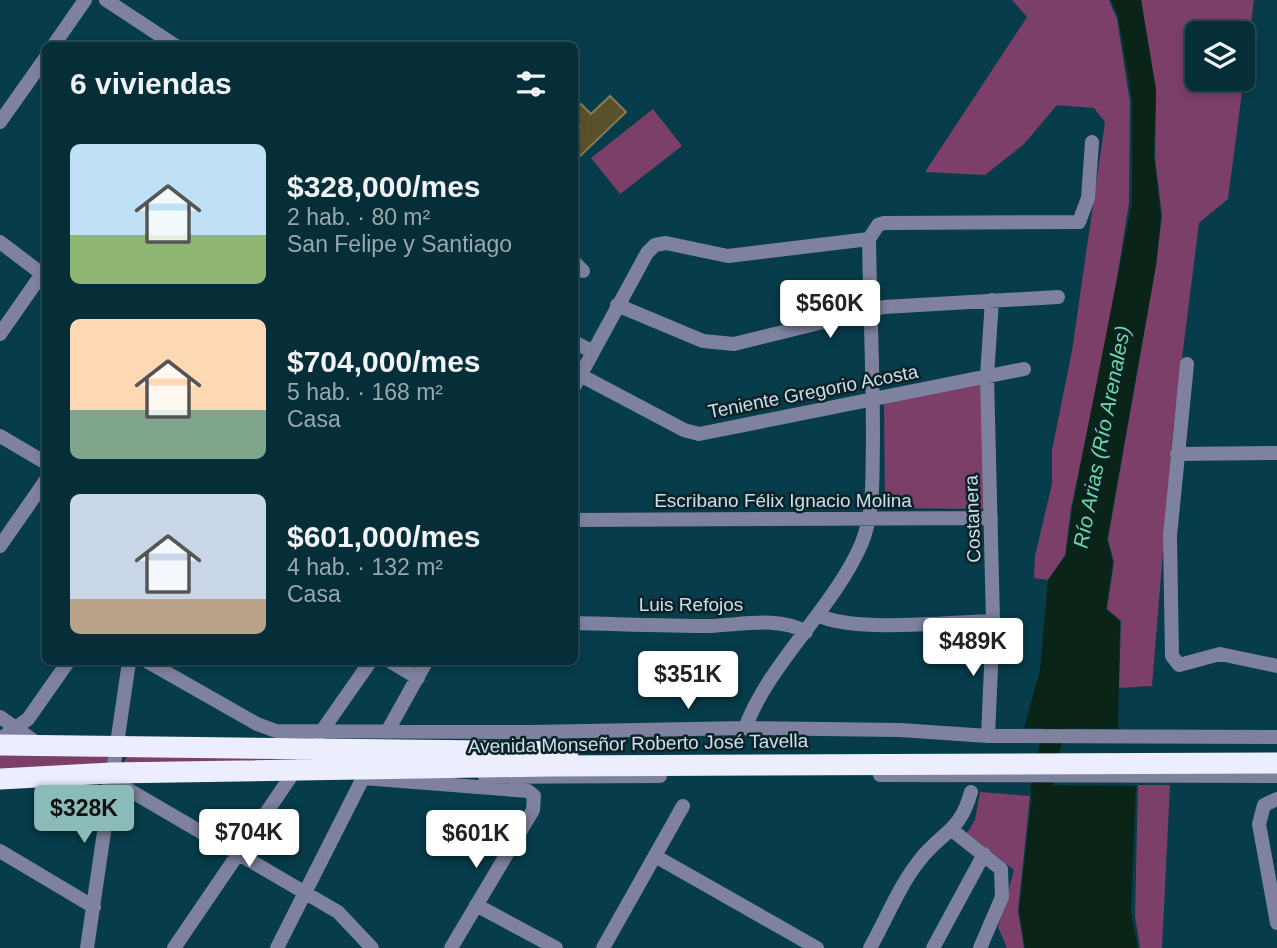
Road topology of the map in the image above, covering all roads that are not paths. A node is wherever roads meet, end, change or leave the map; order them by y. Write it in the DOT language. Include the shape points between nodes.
graph roads {
  1 [pos="85,0"];
  2 [pos="106,0"];
  3 [pos="56,42"];
  4 [pos="170,42"];
  5 [pos="42,63"];
  6 [pos="0,122"];
  7 [pos="1092,142"];
  8 [pos="869,239"];
  9 [pos="0,242"];
  10 [pos="42,272"];
  11 [pos="42,276"];
  12 [pos="1058,298"];
  13 [pos="992,300"];
  14 [pos="617,305"];
  15 [pos="870,310"];
  16 [pos="0,334"];
  17 [pos="578,344"];
  18 [pos="593,352"];
  19 [pos="1187,364"];
  20 [pos="1024,369"];
  21 [pos="987,376"];
  22 [pos="578,379"];
  23 [pos="578,381"];
  24 [pos="873,398"];
  25 [pos="0,436"];
  26 [pos="1277,453"];
  27 [pos="1177,454"];
  28 [pos="42,461"];
  29 [pos="42,486"];
  30 [pos="870,518"];
  31 [pos="991,518"];
  32 [pos="578,520"];
  33 [pos="0,546"];
  34 [pos="818,615"];
  35 [pos="993,621"];
  36 [pos="578,623"];
  37 [pos="806,632"];
  38 [pos="66,665"];
  39 [pos="129,665"];
  40 [pos="153,665"];
  41 [pos="368,665"];
  42 [pos="396,665"];
  43 [pos="424,665"];
  44 [pos="1277,666"];
  45 [pos="418,678"];
  46 [pos="0,717"];
  47 [pos="18,728"];
  48 [pos="745,728"];
  49 [pos="323,729"];
  50 [pos="387,732"];
  51 [pos="1277,737"];
  52 [pos="0,739"];
  53 [pos="0,745"];
  54 [pos="115,747"];
  55 [pos="43,748"];
  56 [pos="308,750"];
  57 [pos="1277,750"];
  58 [pos="993,757"];
  59 [pos="1183,757"];
  60 [pos="1277,763"];
  61 [pos="295,770"];
  62 [pos="1277,776"];
  63 [pos="363,778"];
  64 [pos="0,779"];
  65 [pos="110,780"];
  66 [pos="971,792"];
  67 [pos="1277,799"];
  68 [pos="683,806"];
  69 [pos="952,830"];
  70 [pos="0,851"];
  71 [pos="984,854"];
  72 [pos="236,856"];
  73 [pos="655,856"];
  74 [pos="305,894"];
  75 [pos="476,905"];
  76 [pos="94,907"];
  77 [pos="1277,923"];
  78 [pos="87,948"];
  79 [pos="174,948"];
  80 [pos="277,948"];
  81 [pos="372,948"];
  82 [pos="450,948"];
  83 [pos="556,948"];
  84 [pos="603,948"];
  85 [pos="817,948"];
  86 [pos="870,948"];
  87 [pos="933,948"];
  88 [pos="980,948"];
  1 -- 3 [label="street"];
  2 -- 4 [label="street"];
  5 -- 6 [label="street"];
  7 -- 8 [label="street" via="1088,198 1079,222 884,223"];
  8 -- 14 [label="street" via="728,256 666,243 655,245"];
  8 -- 15 [label="street"];
  9 -- 10 [label="street"];
  11 -- 16 [label="street"];
  12 -- 13 [label="street"];
  13 -- 15 [label="street"];
  13 -- 21 [label="street, Costanera"];
  14 -- 15 [label="street" via="703,341 734,344"];
  14 -- 18 [label="street"];
  15 -- 24 [label="street"];
  17 -- 18 [label="street"];
  18 -- 22 [label="street"];
  19 -- 27 [label="street"];
  20 -- 21 [label="street, Teniente Gregorio Acosta"];
  21 -- 24 [label="street, Teniente Gregorio Acosta"];
  21 -- 31 [label="street, Costanera"];
  23 -- 24 [label="street, Teniente Gregorio Acosta" via="699,434"];
  24 -- 30 [label="street"];
  25 -- 28 [label="street"];
  26 -- 27 [label="street"];
  27 -- 44 [label="street" via="1169,560 1175,661 1184,665 1220,654"];
  29 -- 33 [label="street"];
  30 -- 31 [label="street, Escribano Félix Ignacio Molina"];
  30 -- 32 [label="street, Escribano Félix Ignacio Molina"];
  30 -- 34 [label="street" via="855,556"];
  31 -- 35 [label="street, Costanera"];
  34 -- 35 [label="street" via="859,623"];
  34 -- 37 [label="street"];
  35 -- 58 [label="street, Costanera"];
  36 -- 37 [label="street, Luis Refojos" via="711,626 739,622 796,626"];
  37 -- 48 [label="street" via="756,702"];
  38 -- 47 [label="street"];
  39 -- 54 [label="street"];
  40 -- 49 [label="street" via="266,728"];
  41 -- 49 [label="street"];
  42 -- 45 [label="street"];
  43 -- 45 [label="street"];
  45 -- 50 [label="street"];
  46 -- 47 [label="street"];
  47 -- 52 [label="street"];
  47 -- 55 [label="street"];
  48 -- 50 [label="street"];
  48 -- 58 [label="street" via="900,730"];
  49 -- 50 [label="street"];
  49 -- 56 [label="street"];
  51 -- 59 [label="street"];
  53 -- 55 [label="highway, Avenida Monseñor Roberto José Tavella"];
  54 -- 55 [label="highway, Avenida Monseñor Roberto José Tavella"];
  54 -- 56 [label="highway, Avenida Monseñor Roberto José Tavella"];
  54 -- 65 [label="street"];
  56 -- 58 [label="highway, Avenida Monseñor Roberto José Tavella"];
  56 -- 61 [label="street"];
  57 -- 59 [label="highway, Avenida Monseñor Roberto José Tavella"];
  58 -- 59 [label="highway, Avenida Monseñor Roberto José Tavella"];
  58 -- 61 [label="highway, Avenida Monseñor Roberto José Tavella"];
  58 -- 63 [label="street"];
  59 -- 60 [label="highway, Avenida Monseñor Roberto José Tavella"];
  59 -- 62 [label="street"];
  61 -- 63 [label="street"];
  61 -- 65 [label="highway, Avenida Monseñor Roberto José Tavella"];
  61 -- 72 [label="street"];
  63 -- 74 [label="street"];
  63 -- 75 [label="street" via="520,789 534,796 533,810"];
  64 -- 65 [label="highway, Avenida Monseñor Roberto José Tavella"];
  65 -- 72 [label="street"];
  65 -- 76 [label="street"];
  66 -- 69 [label="street" via="965,813"];
  67 -- 77 [label="street" via="1264,806 1259,824"];
  68 -- 73 [label="street"];
  69 -- 71 [label="street"];
  69 -- 86 [label="street" via="919,860"];
  70 -- 76 [label="street"];
  71 -- 87 [label="street"];
  71 -- 88 [label="street" via="1000,869 1002,897"];
  72 -- 74 [label="street"];
  72 -- 79 [label="street"];
  73 -- 84 [label="street"];
  73 -- 85 [label="street"];
  74 -- 80 [label="street"];
  74 -- 81 [label="street" via="338,912"];
  75 -- 82 [label="street"];
  75 -- 83 [label="street"];
  76 -- 78 [label="street"];
}
